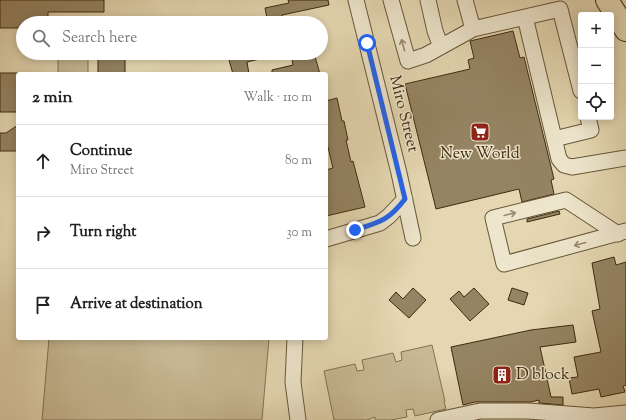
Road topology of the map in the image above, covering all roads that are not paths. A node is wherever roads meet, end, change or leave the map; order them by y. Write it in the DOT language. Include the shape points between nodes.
graph roads {
  1 [pos="356,0"];
  2 [pos="391,0"];
  3 [pos="428,0"];
  4 [pos="465,0"];
  5 [pos="607,0"];
  6 [pos="526,17"];
  7 [pos="473,30"];
  8 [pos="626,30"];
  9 [pos="441,47"];
  10 [pos="579,84"];
  11 [pos="589,120"];
  12 [pos="554,139"];
  13 [pos="626,158"];
  14 [pos="405,199"];
  15 [pos="622,232"];
  16 [pos="328,238"];
  17 [pos="413,238"];
  18 [pos="295,340"];
  19 [pos="626,413"];
  20 [pos="298,420"];
  21 [pos="438,420"];
  1 -- 14 [label="street, Miro Street"];
  9 -- 2 [label="street, one-way" via="408,61"];
  3 -- 9 [label="street"];
  4 -- 7 [label="street"];
  5 -- 8 [label="highway"];
  6 -- 7 [label="street"];
  6 -- 10 [label="street" via="560,9"];
  6 -- 12 [label="street"];
  7 -- 9 [label="street"];
  11 -- 12 [label="street" via="591,130"];
  12 -- 13 [label="street" via="559,159 572,167"];
  14 -- 16 [label="street" via="380,223"];
  14 -- 17 [label="street, Miro Street"];
  15 -- 15 [label="street, one-way" via="504,264 493,218 566,200"];
  18 -- 20 [label="street" via="293,382"];
  19 -- 21 [label="street" via="594,416 528,411 480,411"];
}
